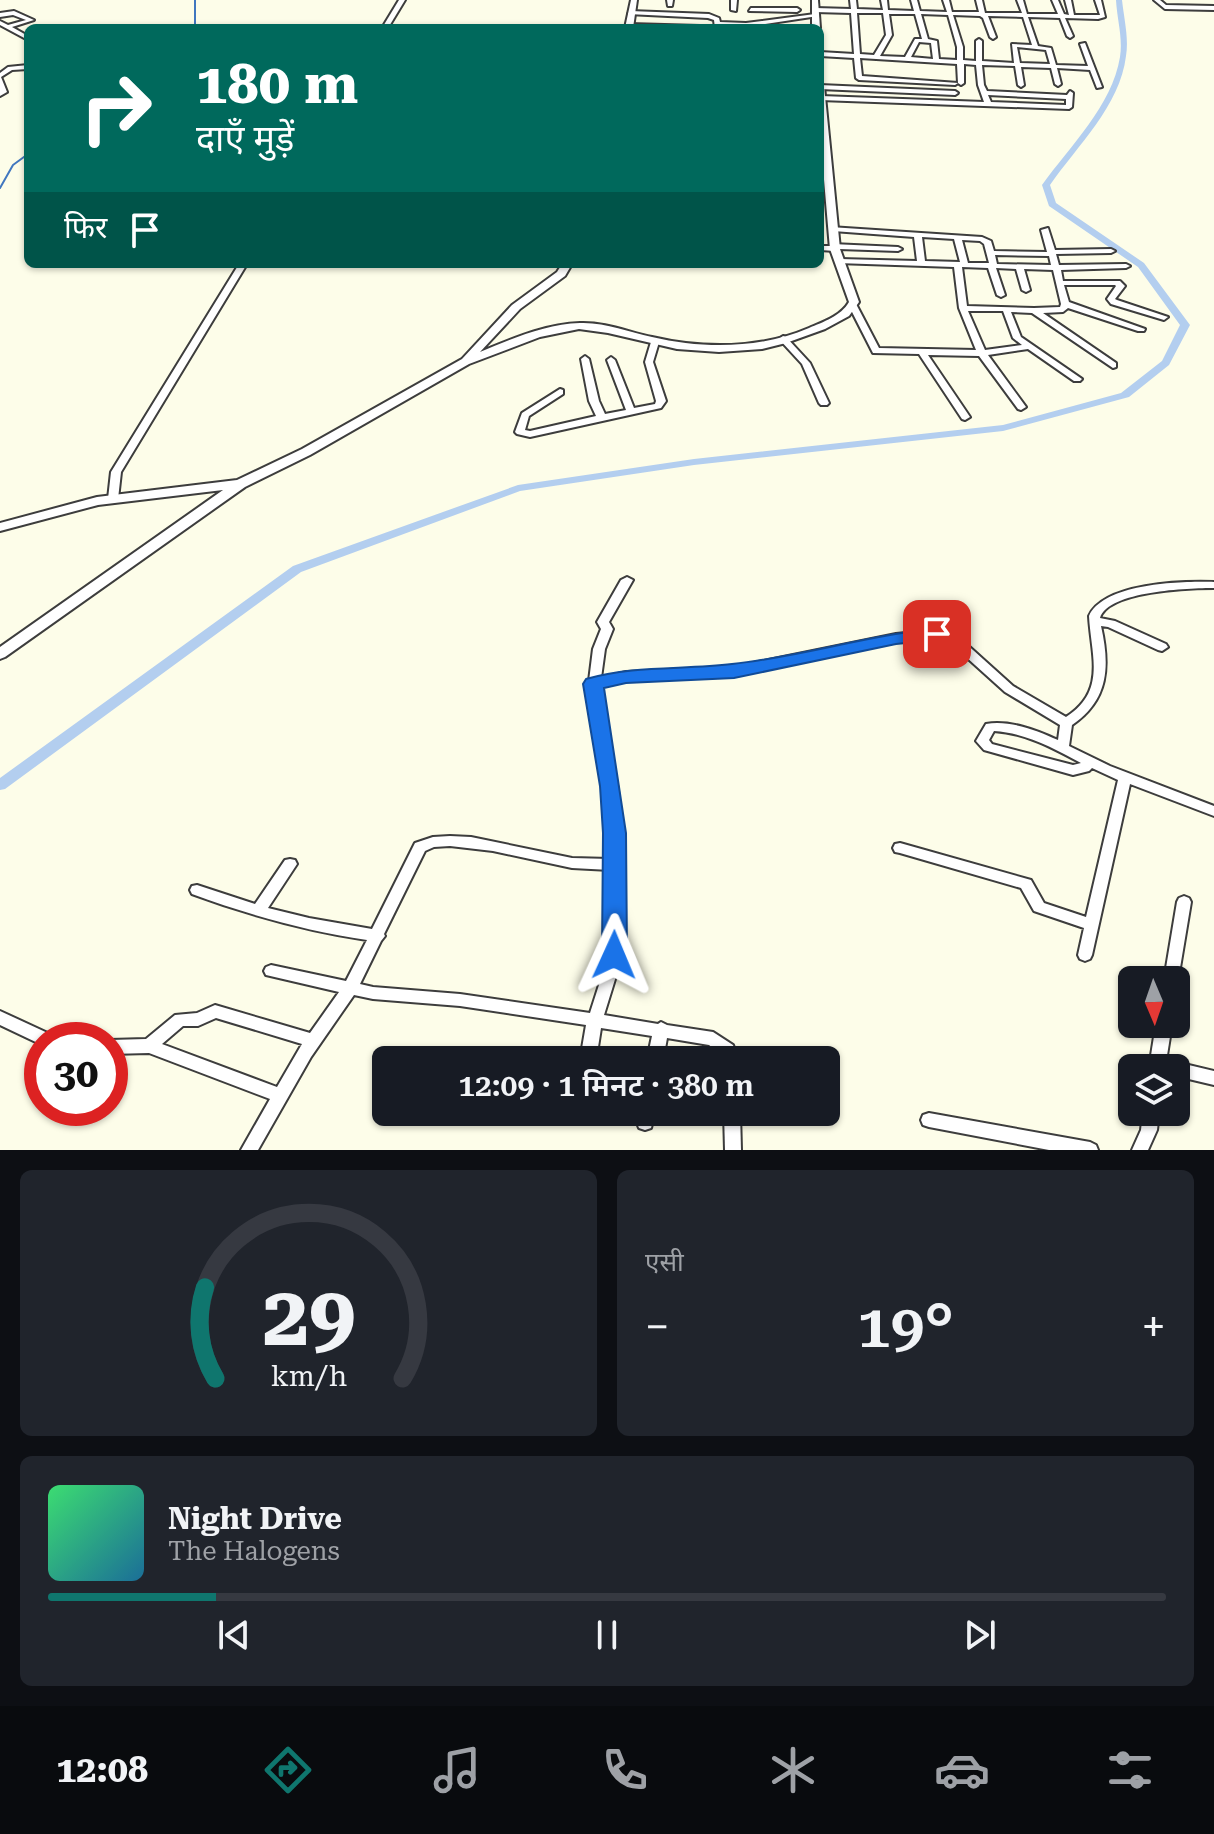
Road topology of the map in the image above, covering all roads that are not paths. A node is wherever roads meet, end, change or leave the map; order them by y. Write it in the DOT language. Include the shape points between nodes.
graph roads {
  1 [pos="402,0"];
  2 [pos="634,0"];
  3 [pos="707,0"];
  4 [pos="734,0"];
  5 [pos="769,0"];
  6 [pos="815,0"];
  7 [pos="853,0"];
  8 [pos="884,0"];
  9 [pos="914,0"];
  10 [pos="946,0"];
  11 [pos="979,0"];
  12 [pos="1020,0"];
  13 [pos="1055,0"];
  14 [pos="1068,0"];
  15 [pos="1098,0"];
  16 [pos="1157,0"];
  17 [pos="1214,8"];
  18 [pos="734,10"];
  19 [pos="751,10"];
  20 [pos="770,10"];
  21 [pos="797,10"];
  22 [pos="855,11"];
  23 [pos="886,12"];
  24 [pos="630,13"];
  25 [pos="815,13"];
  26 [pos="918,13"];
  27 [pos="0,15"];
  28 [pos="696,15"];
  29 [pos="950,15"];
  30 [pos="706,16"];
  31 [pos="984,16"];
  32 [pos="1025,17"];
  33 [pos="1072,17"];
  34 [pos="1062,18"];
  35 [pos="0,23"];
  36 [pos="387,24"];
  37 [pos="629,24"];
  38 [pos="694,24"];
  39 [pos="717,24"];
  40 [pos="752,24"];
  41 [pos="816,24"];
  42 [pos="7,27"];
  43 [pos="24,36"];
  44 [pos="1070,36"];
  45 [pos="993,37"];
  46 [pos="925,39"];
  47 [pos="979,41"];
  48 [pos="1083,44"];
  49 [pos="1035,46"];
  50 [pos="824,54"];
  51 [pos="857,55"];
  52 [pos="877,56"];
  53 [pos="892,58"];
  54 [pos="907,59"];
  55 [pos="925,60"];
  56 [pos="936,61"];
  57 [pos="961,62"];
  58 [pos="979,63"];
  59 [pos="1016,65"];
  60 [pos="1053,66"];
  61 [pos="24,67"];
  62 [pos="1091,68"];
  63 [pos="0,77"];
  64 [pos="895,80"];
  65 [pos="930,82"];
  66 [pos="958,83"];
  67 [pos="1058,84"];
  68 [pos="981,85"];
  69 [pos="1021,85"];
  70 [pos="1099,87"];
  71 [pos="955,93"];
  72 [pos="984,93"];
  73 [pos="0,94"];
  74 [pos="824,95"];
  75 [pos="824,95"];
  76 [pos="959,102"];
  77 [pos="988,103"];
  78 [pos="825,207"];
  79 [pos="833,229"];
  80 [pos="1045,230"];
  81 [pos="918,235"];
  82 [pos="957,237"];
  83 [pos="824,249"];
  84 [pos="898,249"];
  85 [pos="1111,251"];
  86 [pos="837,252"];
  87 [pos="990,253"];
  88 [pos="1051,253"];
  89 [pos="921,264"];
  90 [pos="961,265"];
  91 [pos="992,266"];
  92 [pos="1126,266"];
  93 [pos="1019,267"];
  94 [pos="241,268"];
  95 [pos="565,268"];
  96 [pos="1056,268"];
  97 [pos="1060,283"];
  98 [pos="1026,290"];
  99 [pos="1001,295"];
  100 [pos="1065,304"];
  101 [pos="853,306"];
  102 [pos="963,308"];
  103 [pos="1006,309"];
  104 [pos="1034,311"];
  105 [pos="1164,317"];
  106 [pos="1141,329"];
  107 [pos="783,339"];
  108 [pos="655,342"];
  109 [pos="1027,347"];
  110 [pos="922,353"];
  111 [pos="982,353"];
  112 [pos="585,359"];
  113 [pos="611,360"];
  114 [pos="466,361"];
  115 [pos="1113,365"];
  116 [pos="1077,379"];
  117 [pos="560,392"];
  118 [pos="824,403"];
  119 [pos="1021,407"];
  120 [pos="631,412"];
  121 [pos="965,417"];
  122 [pos="602,418"];
  123 [pos="240,484"];
  124 [pos="113,499"];
  125 [pos="0,527"];
  126 [pos="627,580"];
  127 [pos="1214,585"];
  128 [pos="1096,621"];
  129 [pos="1162,647"];
  130 [pos="0,654"];
  131 [pos="593,684"];
  132 [pos="1066,723"];
  133 [pos="1063,746"];
  134 [pos="1090,762"];
  135 [pos="1125,777"];
  136 [pos="1214,811"];
  137 [pos="900,848"];
  138 [pos="290,864"];
  139 [pos="615,865"];
  140 [pos="197,890"];
  141 [pos="1184,902"];
  142 [pos="259,910"];
  143 [pos="1092,925"];
  144 [pos="378,936"];
  145 [pos="1085,955"];
  146 [pos="1173,966"];
  147 [pos="271,971"];
  148 [pos="351,987"];
  149 [pos="0,1018"];
  150 [pos="595,1020"];
  151 [pos="24,1029"];
  152 [pos="661,1029"];
  153 [pos="314,1041"];
  154 [pos="149,1046"];
  155 [pos="590,1046"];
  156 [pos="658,1046"];
  157 [pos="723,1046"];
  158 [pos="128,1047"];
  159 [pos="1190,1072"];
  160 [pos="1214,1078"];
  161 [pos="279,1095"];
  162 [pos="929,1120"];
  163 [pos="732,1126"];
  164 [pos="1149,1126"];
  165 [pos="254,1149"];
  166 [pos="733,1150"];
  167 [pos="1090,1150"];
  168 [pos="1140,1150"];
  1 -- 36 [label="street"];
  2 -- 24 [label="street"];
  3 -- 30 [label="street"];
  4 -- 18 [label="street"];
  5 -- 20 [label="street"];
  6 -- 25 [label="street"];
  7 -- 22 [label="street"];
  8 -- 23 [label="street"];
  9 -- 26 [label="street"];
  10 -- 29 [label="street"];
  11 -- 31 [label="street"];
  12 -- 32 [label="street"];
  13 -- 34 [label="street"];
  14 -- 33 [label="street"];
  15 -- 33 [label="street" via="1103,16"];
  16 -- 17 [label="street" via="1165,7"];
  19 -- 20 [label="street"];
  20 -- 21 [label="street"];
  22 -- 23 [label="street"];
  22 -- 25 [label="street"];
  22 -- 51 [label="street"];
  23 -- 26 [label="street"];
  23 -- 52 [label="street" via="889,35"];
  24 -- 28 [label="street"];
  24 -- 37 [label="street"];
  25 -- 40 [label="street"];
  25 -- 41 [label="street"];
  26 -- 29 [label="street"];
  26 -- 46 [label="street"];
  27 -- 42 [label="street" via="17,13 31,20"];
  28 -- 30 [label="street"];
  28 -- 38 [label="street"];
  29 -- 31 [label="street"];
  29 -- 57 [label="street"];
  30 -- 39 [label="street" via="716,18"];
  31 -- 32 [label="street"];
  31 -- 45 [label="street"];
  32 -- 34 [label="street"];
  32 -- 49 [label="street"];
  33 -- 34 [label="street"];
  34 -- 44 [label="street"];
  35 -- 42 [label="street"];
  42 -- 43 [label="street"];
  46 -- 54 [label="street" via="917,40"];
  46 -- 56 [label="street" via="934,41"];
  47 -- 58 [label="street"];
  48 -- 62 [label="street"];
  49 -- 59 [label="street" via="1013,46"];
  49 -- 60 [label="street" via="1049,49"];
  50 -- 51 [label="street"];
  51 -- 52 [label="street"];
  51 -- 64 [label="street" via="859,78"];
  52 -- 53 [label="street"];
  53 -- 54 [label="street"];
  53 -- 64 [label="street"];
  54 -- 55 [label="street"];
  55 -- 56 [label="street"];
  55 -- 65 [label="street"];
  56 -- 57 [label="street"];
  57 -- 58 [label="street"];
  57 -- 66 [label="street"];
  58 -- 59 [label="street"];
  58 -- 68 [label="street"];
  59 -- 60 [label="street"];
  59 -- 69 [label="street"];
  60 -- 62 [label="street"];
  60 -- 67 [label="street"];
  61 -- 63 [label="street" via="10,68"];
  62 -- 70 [label="street"];
  63 -- 73 [label="street"];
  64 -- 65 [label="street"];
  65 -- 66 [label="street"];
  66 -- 68 [label="street"];
  66 -- 71 [label="street"];
  68 -- 72 [label="street"];
  71 -- 74 [label="street"];
  71 -- 76 [label="street"];
  72 -- 77 [label="street"];
  72 -- 77 [label="street" via="1070,95 1069,107"];
  75 -- 76 [label="street"];
  76 -- 77 [label="street"];
  78 -- 79 [label="street"];
  79 -- 81 [label="street"];
  79 -- 86 [label="street"];
  80 -- 88 [label="street"];
  81 -- 82 [label="street"];
  81 -- 89 [label="street"];
  82 -- 87 [label="street" via="985,240"];
  82 -- 90 [label="street"];
  83 -- 86 [label="street"];
  84 -- 86 [label="street"];
  85 -- 88 [label="street"];
  86 -- 89 [label="street"];
  86 -- 101 [label="street"];
  87 -- 88 [label="street"];
  87 -- 91 [label="street"];
  88 -- 96 [label="street"];
  89 -- 90 [label="street"];
  90 -- 91 [label="street"];
  90 -- 102 [label="street"];
  91 -- 93 [label="street"];
  91 -- 99 [label="street"];
  92 -- 96 [label="street"];
  93 -- 96 [label="street"];
  93 -- 98 [label="street"];
  94 -- 124 [label="street" via="116,472"];
  95 -- 114 [label="street" via="516,307"];
  96 -- 97 [label="street"];
  97 -- 100 [label="street"];
  97 -- 105 [label="street" via="1117,283 1121,286 1112,301"];
  100 -- 104 [label="street" via="1056,311"];
  100 -- 106 [label="street"];
  101 -- 107 [label="street" via="810,332"];
  101 -- 110 [label="street" via="876,351"];
  102 -- 103 [label="street"];
  102 -- 111 [label="street"];
  103 -- 104 [label="street"];
  103 -- 109 [label="street" via="1017,338"];
  104 -- 115 [label="street"];
  107 -- 108 [label="street" via="730,348"];
  107 -- 118 [label="street" via="806,363"];
  108 -- 114 [label="street" via="598,328 562,327"];
  108 -- 120 [label="street" via="649,362 661,404"];
  109 -- 111 [label="street"];
  109 -- 116 [label="street"];
  110 -- 111 [label="street"];
  110 -- 121 [label="street"];
  111 -- 119 [label="street"];
  112 -- 122 [label="street"];
  113 -- 120 [label="street"];
  114 -- 123 [label="street"];
  117 -- 122 [label="street" via="525,415 520,432"];
  120 -- 122 [label="street"];
  123 -- 124 [label="street"];
  123 -- 130 [label="street"];
  124 -- 125 [label="street"];
  126 -- 131 [label="street" via="603,622 607,629 597,649"];
  127 -- 128 [label="street" via="1191,584 1114,599 1096,612"];
  128 -- 129 [label="street"];
  128 -- 132 [label="street" via="1099,689 1083,714"];
  131 -- 132 [label="street" via="626,676 734,671 937,634 959,644 1009,689"];
  131 -- 139 [label="street" via="611,786"];
  132 -- 133 [label="street"];
  133 -- 134 [label="street"];
  133 -- 134 [label="street" via="996,727 987,729 982,741 1073,770"];
  134 -- 135 [label="street"];
  135 -- 136 [label="street"];
  135 -- 143 [label="street"];
  137 -- 143 [label="street" via="1026,884 1039,907"];
  138 -- 142 [label="street"];
  139 -- 144 [label="street" via="573,863 487,843 428,841 420,847"];
  139 -- 150 [label="street" via="614,955"];
  140 -- 142 [label="street"];
  141 -- 146 [label="street"];
  142 -- 144 [label="street"];
  143 -- 145 [label="street"];
  144 -- 148 [label="street"];
  147 -- 148 [label="street"];
  148 -- 150 [label="street"];
  148 -- 153 [label="street"];
  149 -- 151 [label="street"];
  150 -- 152 [label="street"];
  150 -- 155 [label="street"];
  152 -- 156 [label="street"];
  152 -- 157 [label="street" via="713,1039"];
  153 -- 154 [label="street" via="215,1011 180,1020"];
  153 -- 161 [label="street"];
  154 -- 158 [label="street"];
  154 -- 161 [label="street"];
  159 -- 160 [label="street"];
  161 -- 165 [label="street"];
  162 -- 167 [label="street"];
  163 -- 166 [label="street"];
  164 -- 168 [label="street"];
}
